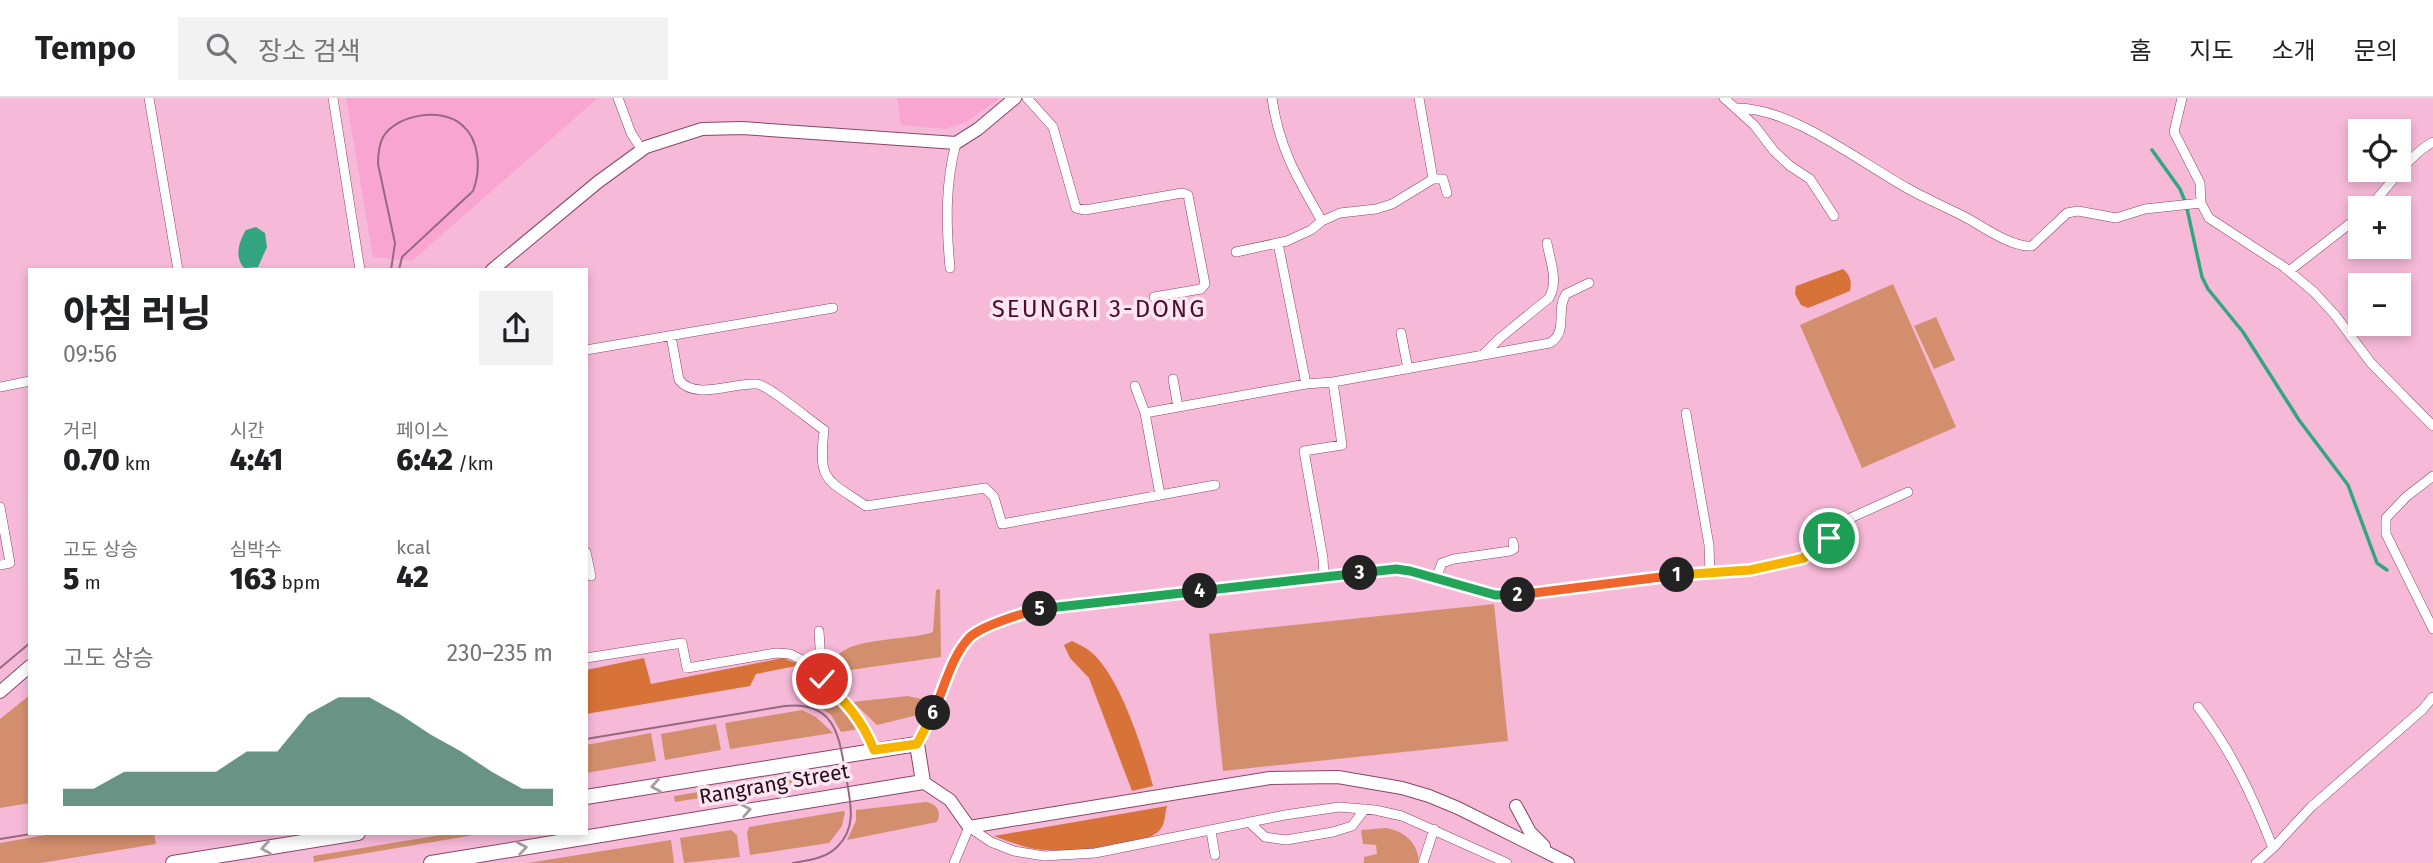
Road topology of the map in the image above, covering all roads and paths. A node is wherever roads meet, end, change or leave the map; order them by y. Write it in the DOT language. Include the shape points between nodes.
graph roads {
  1 [pos="149,98"];
  2 [pos="333,98"];
  3 [pos="618,98"];
  4 [pos="1015,98"];
  5 [pos="1027,98"];
  6 [pos="1272,98"];
  7 [pos="1419,98"];
  8 [pos="1724,98"];
  9 [pos="2182,98"];
  10 [pos="1735,108"];
  11 [pos="2433,142"];
  12 [pos="956,143"];
  13 [pos="642,150"];
  14 [pos="1433,179"];
  15 [pos="1447,193"];
  16 [pos="2381,196"];
  17 [pos="2201,203"];
  18 [pos="1834,216"];
  19 [pos="1322,221"];
  20 [pos="2348,225"];
  21 [pos="1278,243"];
  22 [pos="1547,243"];
  23 [pos="1236,252"];
  24 [pos="178,268"];
  25 [pos="360,268"];
  26 [pos="494,268"];
  27 [pos="950,268"];
  28 [pos="2289,271"];
  29 [pos="1589,283"];
  30 [pos="1154,297"];
  31 [pos="833,308"];
  32 [pos="1401,333"];
  33 [pos="671,336"];
  34 [pos="588,350"];
  35 [pos="1483,356"];
  36 [pos="1408,369"];
  37 [pos="1173,379"];
  38 [pos="28,381"];
  39 [pos="1333,382"];
  40 [pos="1306,384"];
  41 [pos="1135,386"];
  42 [pos="0,387"];
  43 [pos="1178,407"];
  44 [pos="1145,413"];
  45 [pos="1686,413"];
  46 [pos="2433,426"];
  47 [pos="2433,476"];
  48 [pos="1215,485"];
  49 [pos="1908,492"];
  50 [pos="1160,495"];
  51 [pos="0,507"];
  52 [pos="1513,542"];
  53 [pos="588,562"];
  54 [pos="0,565"];
  55 [pos="1710,574"];
  56 [pos="591,576"];
  57 [pos="1324,578"];
  58 [pos="1436,579"];
  59 [pos="2433,629"];
  60 [pos="819,631"];
  61 [pos="588,658"];
  62 [pos="28,668"];
  63 [pos="822,679"];
  64 [pos="0,692"];
  65 [pos="2433,697"];
  66 [pos="2198,707"];
  67 [pos="917,744"];
  68 [pos="874,750"];
  69 [pos="923,782"];
  70 [pos="588,797"];
  71 [pos="1516,806"];
  72 [pos="1365,809"];
  73 [pos="1250,823"];
  74 [pos="969,827"];
  75 [pos="1434,830"];
  76 [pos="1211,831"];
  77 [pos="346,835"];
  78 [pos="2273,848"];
  79 [pos="1215,855"];
  80 [pos="1564,861"];
  81 [pos="173,863"];
  82 [pos="430,863"];
  83 [pos="954,863"];
  84 [pos="1423,863"];
  85 [pos="1507,863"];
  86 [pos="2256,863"];
  1 -- 24 [label="street"];
  2 -- 25 [label="street"];
  3 -- 13 [label="street"];
  4 -- 12 [label="main road"];
  5 -- 30 [label="street" via="1053,127 1076,208 1188,195 1205,284 1201,289"];
  6 -- 19 [label="street" via="1290,166"];
  7 -- 14 [label="street"];
  8 -- 10 [label="street"];
  9 -- 17 [label="street" via="2174,132 2200,183"];
  10 -- 17 [label="street" via="1760,110 1795,123 1909,189 2026,247 2067,213 2116,218 2146,209"];
  10 -- 18 [label="street" via="1774,151 1810,179"];
  11 -- 16 [label="street" via="2407,163"];
  12 -- 13 [label="main road" via="742,128 702,129"];
  12 -- 27 [label="street" via="948,172"];
  13 -- 26 [label="main road"];
  14 -- 15 [label="street" via="1443,179"];
  14 -- 19 [label="street" via="1392,204 1340,213"];
  17 -- 28 [label="street" via="2209,218"];
  19 -- 21 [label="street"];
  20 -- 28 [label="street"];
  21 -- 23 [label="street"];
  21 -- 40 [label="street"];
  22 -- 35 [label="street" via="1555,284 1549,298"];
  28 -- 46 [label="street" via="2314,292 2371,363"];
  29 -- 35 [label="street" via="1566,294 1560,307 1561,330 1550,344"];
  31 -- 33 [label="street"];
  32 -- 36 [label="street"];
  33 -- 34 [label="street"];
  33 -- 50 [label="street" via="683,385 699,391 761,384 824,430 821,460 828,481 866,506 985,488 994,497 1002,524"];
  35 -- 36 [label="street"];
  36 -- 39 [label="street"];
  37 -- 43 [label="street"];
  38 -- 42 [label="street"];
  39 -- 40 [label="street"];
  39 -- 57 [label="street" via="1342,445 1304,452"];
  40 -- 43 [label="street"];
  41 -- 44 [label="street"];
  43 -- 44 [label="street"];
  44 -- 50 [label="street"];
  45 -- 55 [label="street"];
  47 -- 59 [label="street" via="2386,518 2386,534"];
  48 -- 50 [label="street"];
  49 -- 55 [label="street" via="1846,520 1804,558"];
  51 -- 54 [label="street" via="10,564"];
  52 -- 58 [label="street" via="1510,551 1442,563"];
  53 -- 56 [label="street"];
  55 -- 58 [label="street" via="1512,596"];
  57 -- 58 [label="street" via="1396,569"];
  57 -- 67 [label="street" via="1047,607 1000,622 970,636"];
  60 -- 63 [label="street"];
  61 -- 63 [label="street" via="682,643 687,667 790,654"];
  62 -- 64 [label="main road"];
  63 -- 68 [label="street" via="866,729"];
  65 -- 78 [label="street" via="2311,807"];
  66 -- 78 [label="street" via="2244,779"];
  67 -- 68 [label="main road, Rangrang Street"];
  67 -- 69 [label="main road"];
  68 -- 70 [label="main road, Rangrang Street, one-way"];
  69 -- 74 [label="main road" via="950,800"];
  82 -- 69 [label="main road, Rangrang Street, one-way"];
  71 -- 80 [label="main road" via="1530,832"];
  72 -- 73 [label="street" via="1339,807"];
  72 -- 73 [label="street" via="1352,825 1286,840 1265,837"];
  72 -- 75 [label="street" via="1402,816"];
  73 -- 76 [label="street"];
  74 -- 76 [label="street" via="1014,851 1044,856 1095,853"];
  74 -- 80 [label="main road" via="1270,778 1314,776 1402,788 1458,808"];
  74 -- 83 [label="street"];
  75 -- 84 [label="street"];
  75 -- 85 [label="street"];
  76 -- 79 [label="street"];
  77 -- 81 [label="main road, one-way"];
  78 -- 86 [label="street"];
}
